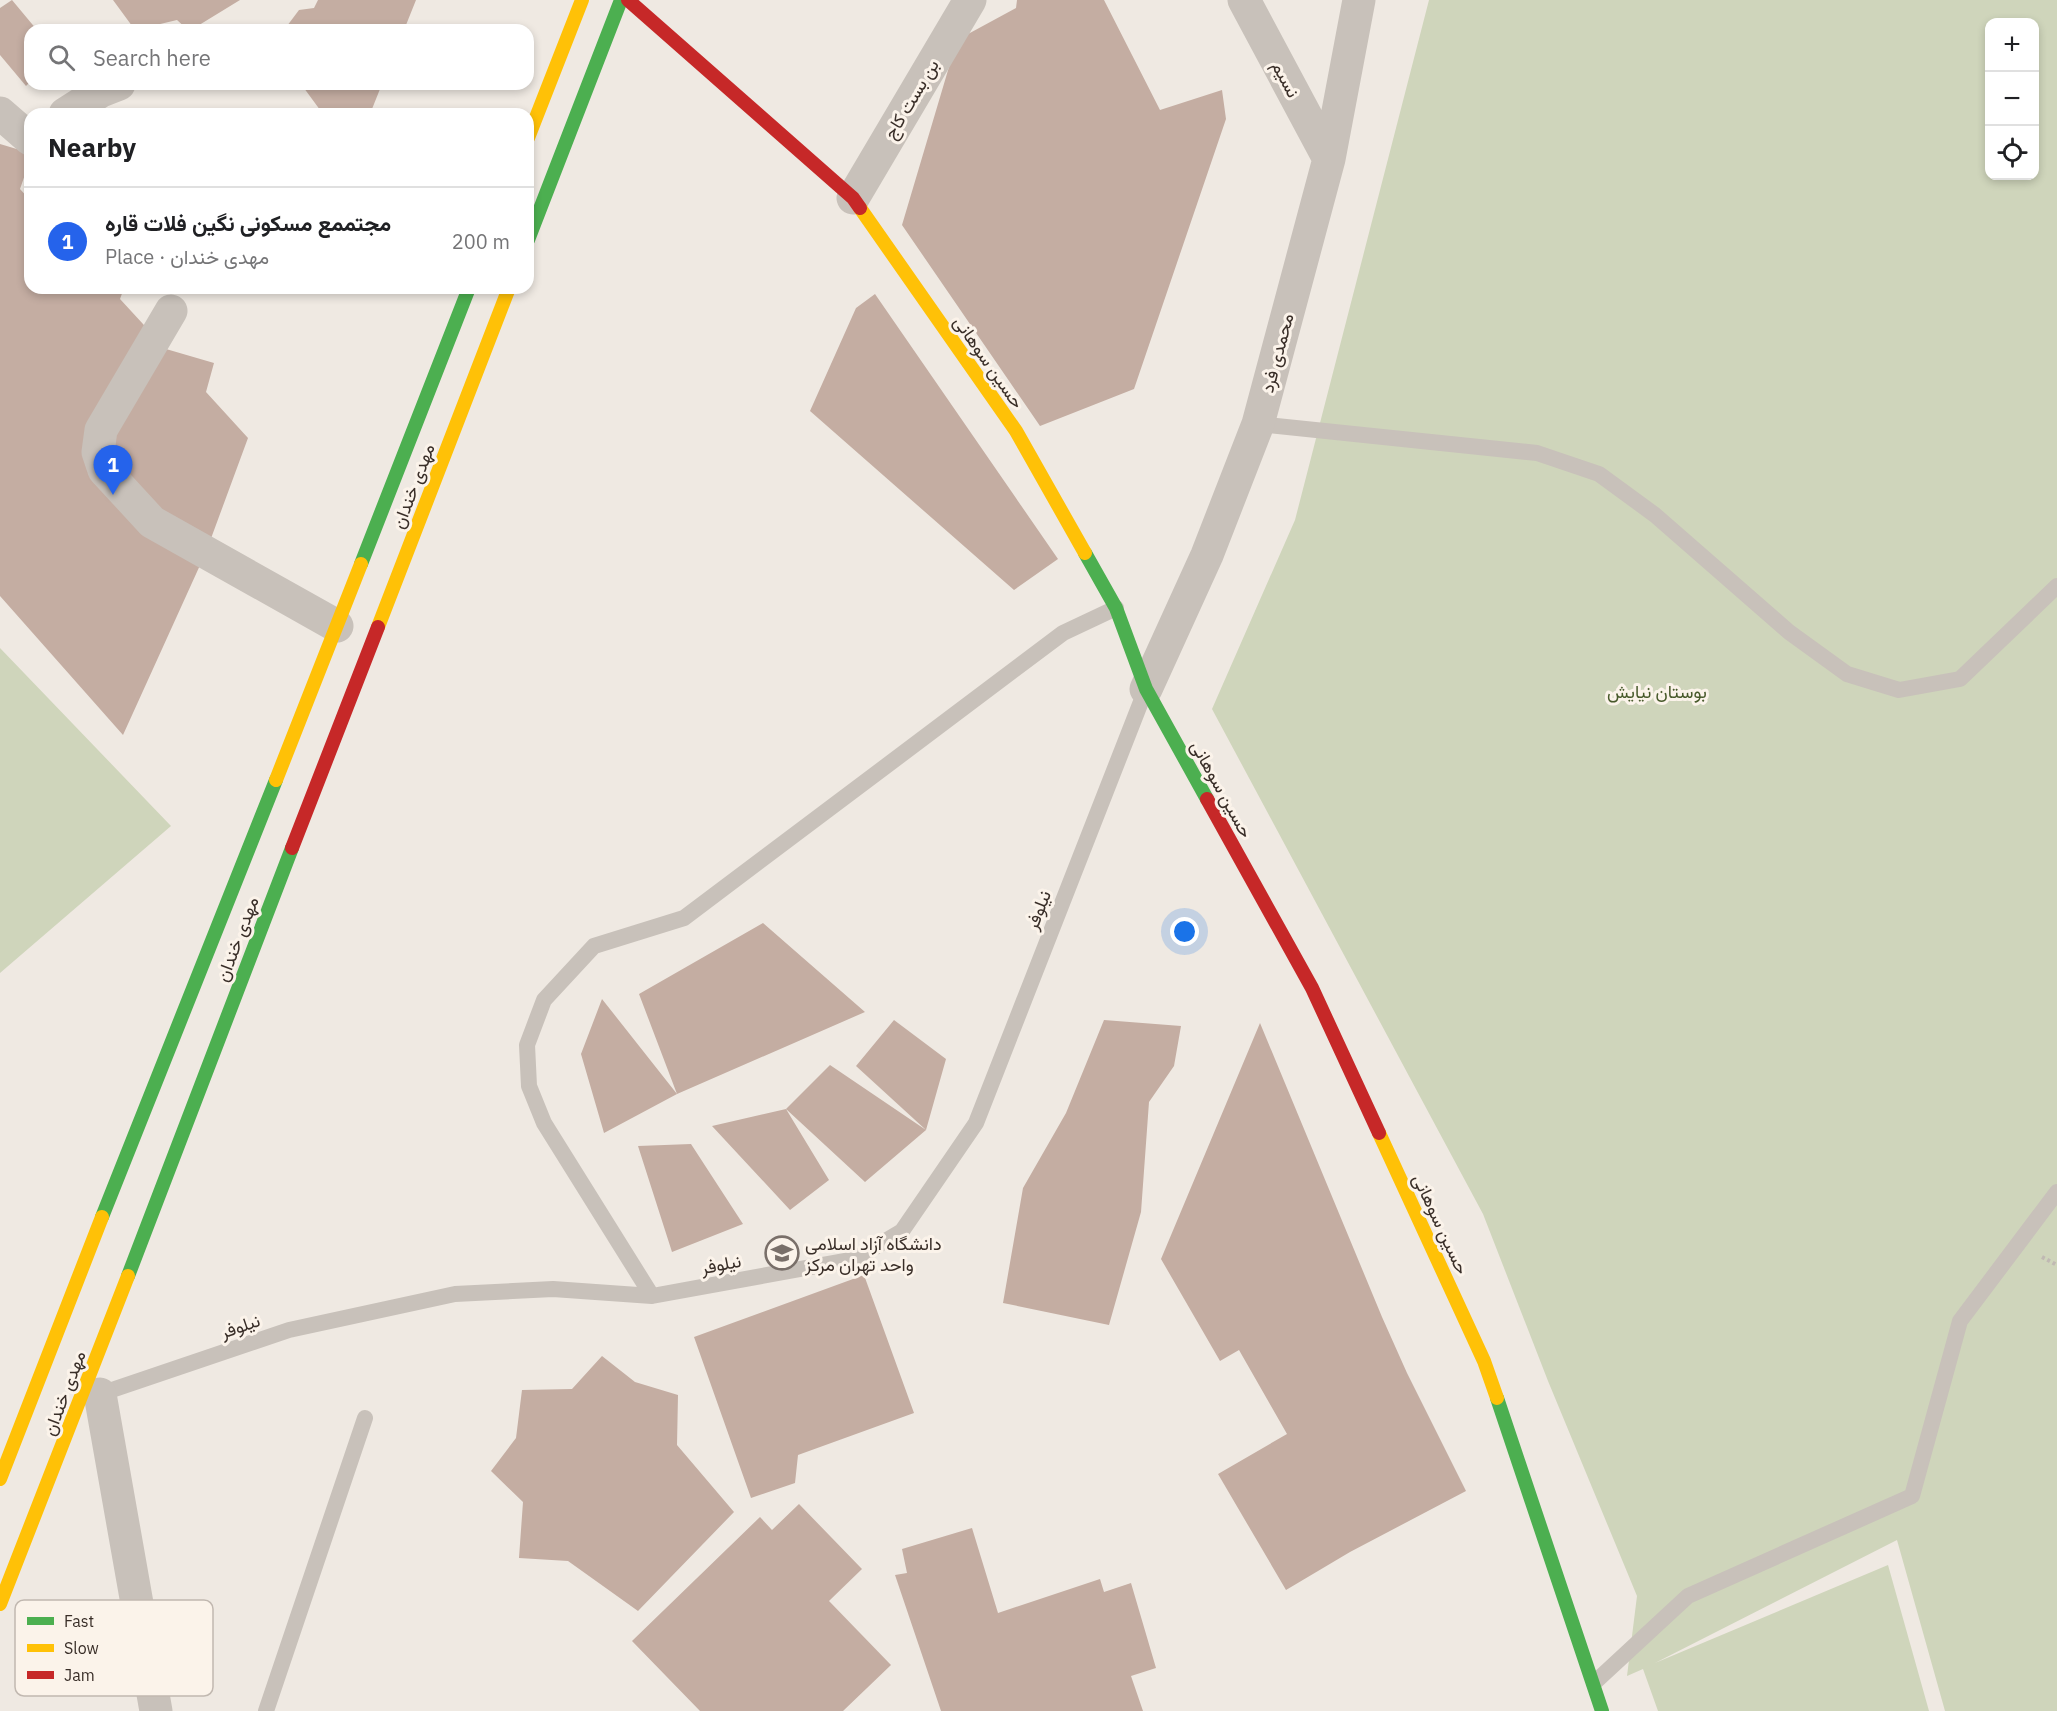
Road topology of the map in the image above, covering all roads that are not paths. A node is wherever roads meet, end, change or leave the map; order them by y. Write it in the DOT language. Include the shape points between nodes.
graph roads {
  1 [pos="582,0"];
  2 [pos="621,0"];
  3 [pos="628,0"];
  4 [pos="970,0"];
  5 [pos="1244,0"];
  6 [pos="1359,0"];
  7 [pos="103,90"];
  8 [pos="74,108"];
  9 [pos="0,113"];
  10 [pos="534,123"];
  11 [pos="24,134"];
  12 [pos="1329,159"];
  13 [pos="853,198"];
  14 [pos="534,225"];
  15 [pos="468,294"];
  16 [pos="507,294"];
  17 [pos="171,311"];
  18 [pos="1258,424"];
  19 [pos="2057,586"];
  20 [pos="1116,608"];
  21 [pos="337,626"];
  22 [pos="1146,689"];
  23 [pos="2057,1192"];
  24 [pos="652,1296"];
  25 [pos="92,1391"];
  26 [pos="365,1418"];
  27 [pos="0,1479"];
  28 [pos="134,1600"];
  29 [pos="0,1604"];
  30 [pos="1594,1683"];
  31 [pos="153,1696"];
  32 [pos="156,1711"];
  33 [pos="266,1711"];
  34 [pos="1602,1711"];
  1 -- 10 [label="main road"];
  2 -- 14 [label="main road"];
  3 -- 13 [label="main road, حسین سوهانی"];
  4 -- 13 [label="street, بن بست کاج"];
  5 -- 12 [label="street, نسیم"];
  6 -- 12 [label="street, محمدی فرد"];
  7 -- 8 [label="street"];
  9 -- 11 [label="street"];
  12 -- 18 [label="street, محمدی فرد"];
  13 -- 20 [label="main road, حسین سوهانی" via="1016,431"];
  15 -- 21 [label="main road, مهدی خندان"];
  16 -- 25 [label="main road, مهدی خندان" via="227,1016"];
  17 -- 21 [label="street" via="101,430 98,452 104,470 152,522"];
  18 -- 19 [label="lane" via="1538,453 1599,474 1655,515 1789,632 1847,674 1899,690 1960,679"];
  18 -- 22 [label="street, محمدی فرد" via="1207,555"];
  20 -- 22 [label="main road, حسین سوهانی"];
  20 -- 24 [label="lane" via="1064,633 684,918 594,946 544,1000 527,1045 529,1086 544,1123"];
  21 -- 27 [label="main road, مهدی خندان"];
  22 -- 24 [label="lane, نیلوفر" via="976,1123 902,1231 855,1259"];
  22 -- 30 [label="main road, حسین سوهانی" via="1312,988 1479,1351"];
  23 -- 30 [label="lane" via="1960,1322 1912,1496 1688,1596"];
  24 -- 25 [label="lane, نیلوفر" via="553,1289 455,1294 289,1330"];
  25 -- 28 [label="street"];
  25 -- 29 [label="main road, مهدی خندان"];
  26 -- 33 [label="lane"];
  30 -- 34 [label="main road, حسین سوهانی"];
  31 -- 32 [label="street"];
}
